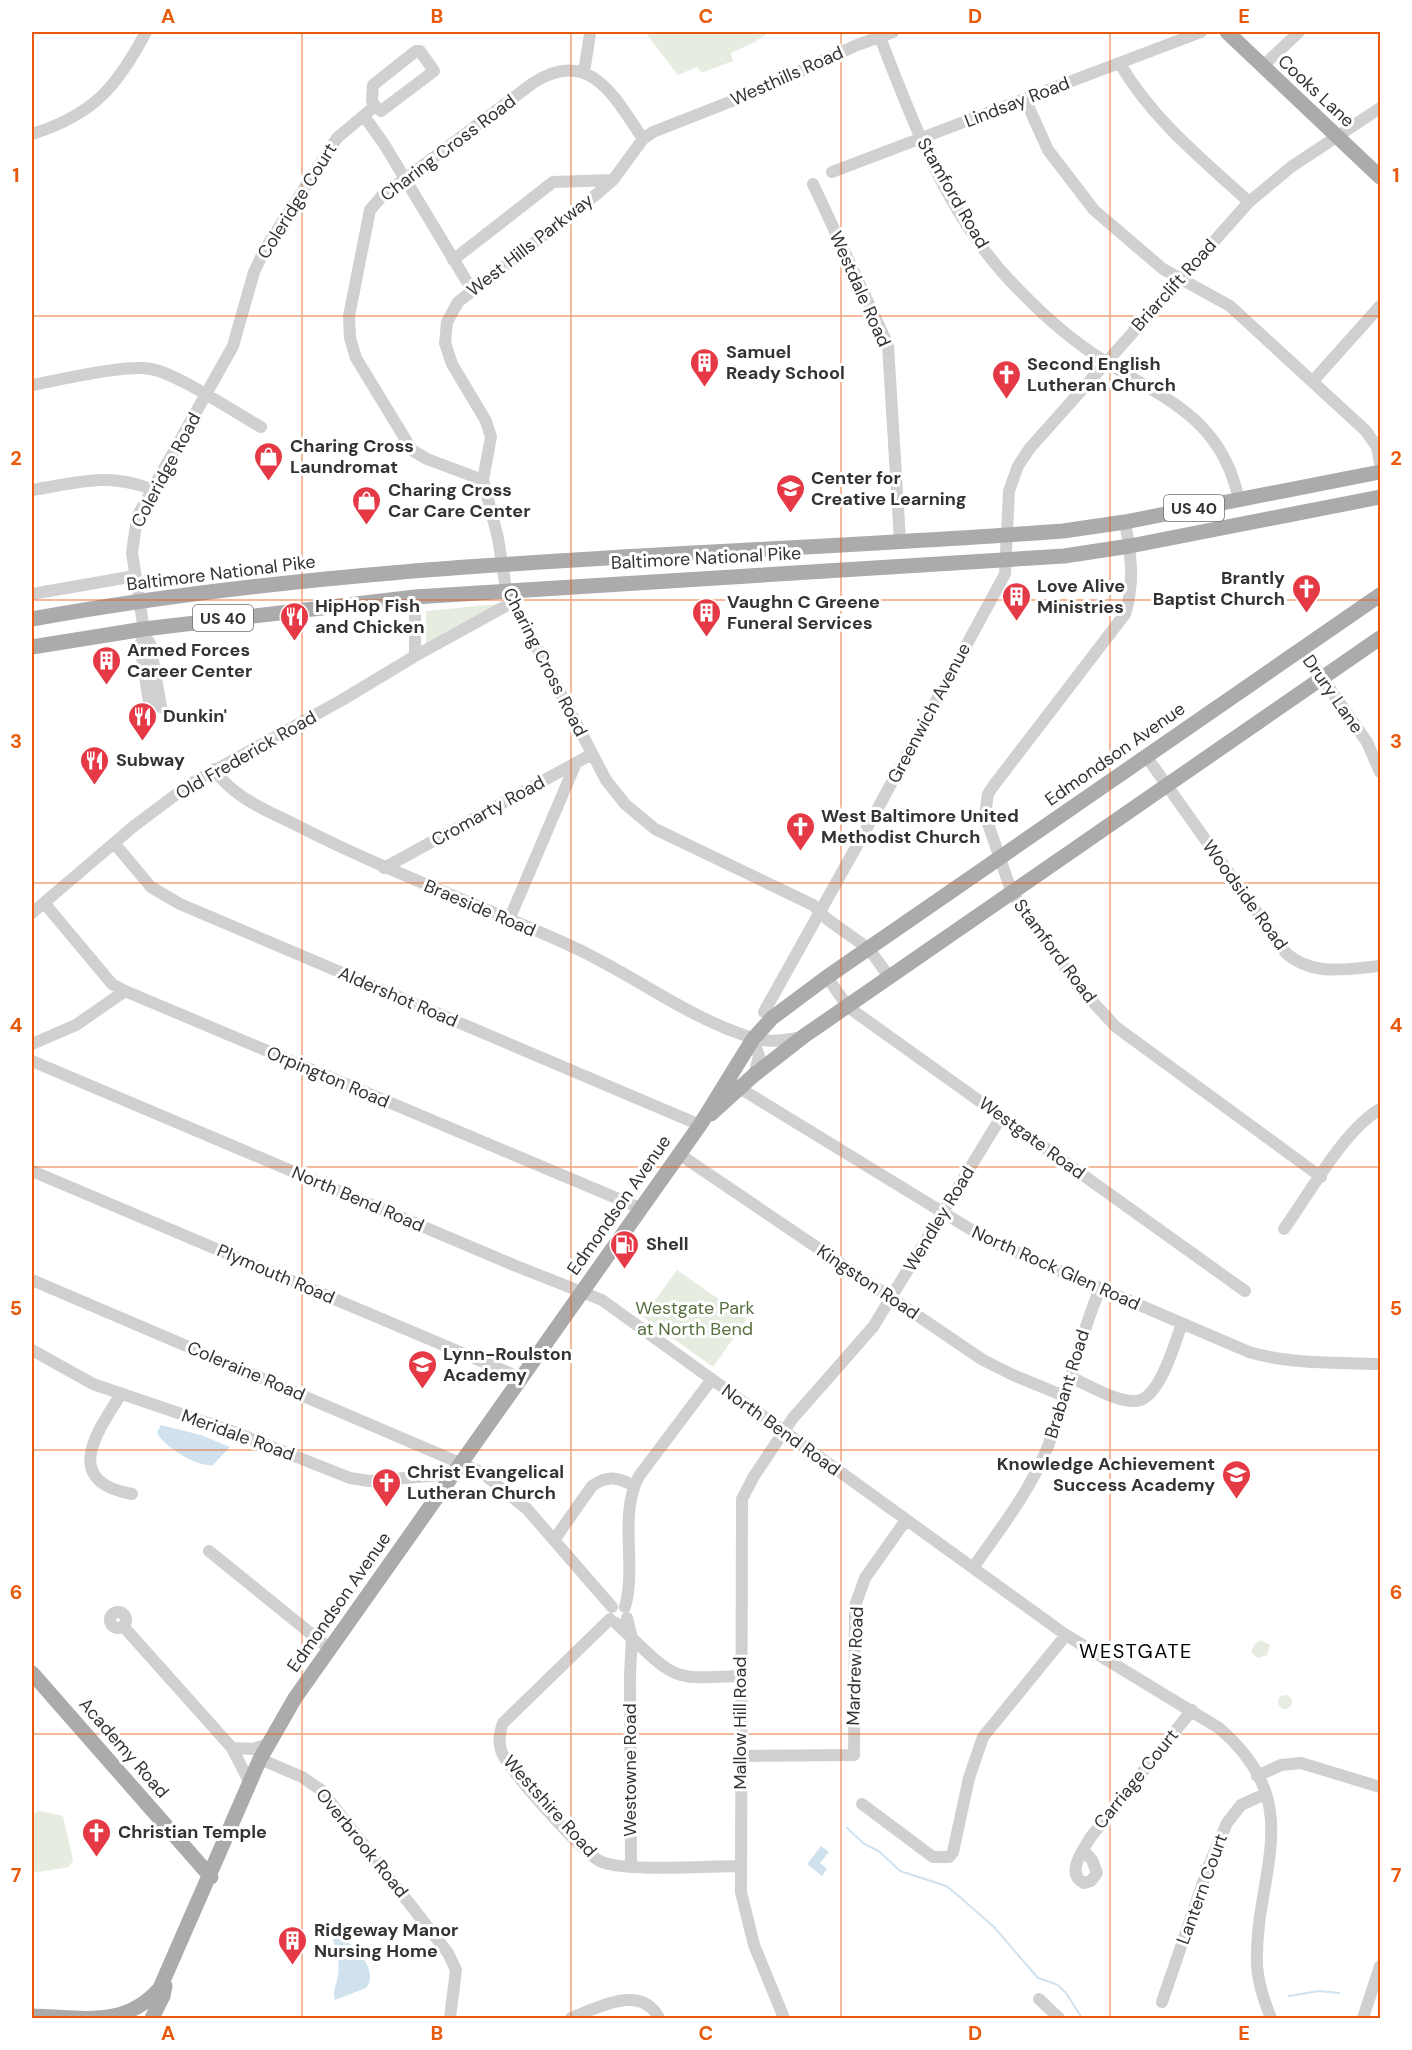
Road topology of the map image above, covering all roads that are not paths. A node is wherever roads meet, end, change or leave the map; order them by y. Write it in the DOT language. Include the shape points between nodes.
graph roads {
  1 [pos="146,32"];
  2 [pos="893,32"];
  3 [pos="1201,32"];
  4 [pos="1227,32"];
  5 [pos="1299,32"];
  6 [pos="590,34"];
  7 [pos="879,34"];
  8 [pos="1120,64"];
  9 [pos="1262,67"];
  10 [pos="584,72"];
  11 [pos="1025,99"];
  12 [pos="375,106"];
  13 [pos="1380,108"];
  14 [pos="364,116"];
  15 [pos="681,120"];
  16 [pos="32,134"];
  17 [pos="1336,136"];
  18 [pos="921,138"];
  19 [pos="643,139"];
  20 [pos="832,172"];
  21 [pos="1380,177"];
  22 [pos="406,180"];
  23 [pos="613,180"];
  24 [pos="813,184"];
  25 [pos="1249,202"];
  26 [pos="453,260"];
  27 [pos="1179,279"];
  28 [pos="472,290"];
  29 [pos="1380,306"];
  30 [pos="234,346"];
  31 [pos="1105,362"];
  32 [pos="1313,381"];
  33 [pos="32,385"];
  34 [pos="206,396"];
  35 [pos="261,427"];
  36 [pos="1380,463"];
  37 [pos="1380,472"];
  38 [pos="483,480"];
  39 [pos="152,489"];
  40 [pos="32,490"];
  41 [pos="1380,497"];
  42 [pos="1239,500"];
  43 [pos="1125,522"];
  44 [pos="1006,535"];
  45 [pos="900,541"];
  46 [pos="1130,546"];
  47 [pos="1007,560"];
  48 [pos="501,563"];
  49 [pos="135,576"];
  50 [pos="32,594"];
  51 [pos="1380,595"];
  52 [pos="510,596"];
  53 [pos="415,597"];
  54 [pos="140,602"];
  55 [pos="32,621"];
  56 [pos="145,633"];
  57 [pos="1380,638"];
  58 [pos="32,647"];
  59 [pos="1302,649"];
  60 [pos="415,656"];
  61 [pos="1322,678"];
  62 [pos="156,711"];
  63 [pos="592,754"];
  64 [pos="1146,756"];
  65 [pos="576,763"];
  66 [pos="214,769"];
  67 [pos="1380,772"];
  68 [pos="1168,786"];
  69 [pos="114,843"];
  70 [pos="1000,858"];
  71 [pos="384,868"];
  72 [pos="1012,893"];
  73 [pos="45,904"];
  74 [pos="820,912"];
  75 [pos="32,913"];
  76 [pos="509,920"];
  77 [pos="869,949"];
  78 [pos="1380,966"];
  79 [pos="827,977"];
  80 [pos="890,978"];
  81 [pos="125,991"];
  82 [pos="848,1007"];
  83 [pos="764,1012"];
  84 [pos="804,1036"];
  85 [pos="753,1039"];
  86 [pos="32,1044"];
  87 [pos="32,1061"];
  88 [pos="754,1075"];
  89 [pos="732,1084"];
  90 [pos="1380,1109"];
  91 [pos="1001,1117"];
  92 [pos="700,1125"];
  93 [pos="679,1154"];
  94 [pos="32,1170"];
  95 [pos="1321,1177"];
  96 [pos="640,1208"];
  97 [pos="942,1214"];
  98 [pos="1284,1229"];
  99 [pos="32,1280"];
  100 [pos="1100,1289"];
  101 [pos="1245,1291"];
  102 [pos="581,1292"];
  103 [pos="891,1298"];
  104 [pos="1182,1324"];
  105 [pos="32,1350"];
  106 [pos="1380,1364"];
  107 [pos="1070,1377"];
  108 [pos="521,1378"];
  109 [pos="712,1379"];
  110 [pos="121,1394"];
  111 [pos="1064,1396"];
  112 [pos="784,1432"];
  113 [pos="457,1468"];
  114 [pos="634,1486"];
  115 [pos="132,1494"];
  116 [pos="906,1520"];
  117 [pos="554,1540"];
  118 [pos="209,1551"];
  119 [pos="973,1568"];
  120 [pos="618,1615"];
  121 [pos="123,1626"];
  122 [pos="1066,1635"];
  123 [pos="632,1638"];
  124 [pos="330,1649"];
  125 [pos="648,1656"];
  126 [pos="630,1674"];
  127 [pos="740,1676"];
  128 [pos="35,1683"];
  129 [pos="1192,1710"];
  130 [pos="268,1744"];
  131 [pos="232,1748"];
  132 [pos="740,1756"];
  133 [pos="261,1759"];
  134 [pos="1257,1776"];
  135 [pos="250,1783"];
  136 [pos="1380,1787"];
  137 [pos="1265,1794"];
  138 [pos="862,1804"];
  139 [pos="1083,1850"];
  140 [pos="631,1866"];
  141 [pos="740,1866"];
  142 [pos="211,1876"];
  143 [pos="1380,1966"];
  144 [pos="167,1976"];
  145 [pos="1039,1999"];
  146 [pos="1162,2002"];
  147 [pos="32,2016"];
  148 [pos="119,2017"];
  149 [pos="659,2017"];
  150 [pos="152,2019"];
  151 [pos="450,2019"];
  152 [pos="571,2019"];
  153 [pos="784,2019"];
  154 [pos="1059,2019"];
  155 [pos="1271,2019"];
  156 [pos="1363,2019"];
  1 -- 16 [label="street" via="118,80 94,105 65,122"];
  2 -- 7 [label="street, Westhills Road"];
  3 -- 8 [label="street, Lindsay Road"];
  4 -- 9 [label="main road, Cooks Lane"];
  5 -- 9 [label="street"];
  6 -- 10 [label="street"];
  7 -- 15 [label="street, Westhills Road" via="755,93"];
  7 -- 18 [label="street, Stamford Road"];
  8 -- 11 [label="street, Lindsay Road"];
  8 -- 25 [label="street" via="1166,127"];
  9 -- 17 [label="main road, Cooks Lane"];
  10 -- 19 [label="street" via="610,90"];
  10 -- 22 [label="street, Charing Cross Road" via="543,76"];
  11 -- 18 [label="street, Lindsay Road"];
  11 -- 27 [label="street" via="1047,150 1082,196 1142,253"];
  12 -- 12 [label="street, Coleridge Court" via="381,111 434,70 420,51 373,85"];
  12 -- 14 [label="street, Coleridge Court"];
  13 -- 17 [label="street, Briarclift Road"];
  14 -- 22 [label="street"];
  14 -- 30 [label="street, Coleridge Court" via="337,138 259,259"];
  15 -- 19 [label="street, West Hills Parkway"];
  17 -- 21 [label="main road, Cooks Lane"];
  17 -- 25 [label="street, Briarclift Road" via="1291,166"];
  18 -- 20 [label="street, Lindsay Road"];
  18 -- 31 [label="street, Stamford Road" via="959,211 1000,270 1049,318"];
  19 -- 23 [label="street, West Hills Parkway"];
  22 -- 26 [label="street"];
  22 -- 38 [label="street, Charing Cross Road" via="375,202 367,219 349,316 352,348 412,450"];
  23 -- 26 [label="street, West Hills Parkway" via="553,182"];
  23 -- 28 [label="street, West Hills Parkway"];
  24 -- 45 [label="street, Westdale Road" via="888,345"];
  25 -- 27 [label="street, Briarclift Road"];
  26 -- 28 [label="street"];
  27 -- 31 [label="street, Briarclift Road"];
  27 -- 32 [label="street" via="1230,306"];
  28 -- 38 [label="street, West Hills Parkway" via="452,312 445,343 452,364 489,429 491,445"];
  29 -- 32 [label="street"];
  30 -- 34 [label="street, Coleridge Road"];
  31 -- 42 [label="street, Stamford Road" via="1161,393 1196,421 1224,453"];
  31 -- 44 [label="street, Briarclift Road" via="1018,466 1009,491"];
  32 -- 36 [label="street" via="1373,438"];
  33 -- 34 [label="street" via="141,368 160,371"];
  34 -- 35 [label="street"];
  34 -- 39 [label="street, Coleridge Road"];
  37 -- 42 [label="main road, Baltimore National Pike / US 40"];
  38 -- 48 [label="street, Charing Cross Road"];
  39 -- 40 [label="street" via="110,478"];
  39 -- 49 [label="street, Coleridge Road" via="133,529"];
  41 -- 46 [label="main road, Baltimore National Pike / US 40"];
  42 -- 43 [label="main road, Baltimore National Pike / US 40"];
  43 -- 44 [label="main road, Baltimore National Pike / US 40"];
  43 -- 46 [label="street, Stamford Road"];
  44 -- 45 [label="main road, Baltimore National Pike / US 40"];
  44 -- 47 [label="street, Greenwich Avenue"];
  45 -- 48 [label="main road, Baltimore National Pike / US 40"];
  46 -- 47 [label="main road, Baltimore National Pike / US 40"];
  46 -- 70 [label="street, Stamford Road" via="1133,584 1125,614 988,794 986,815"];
  47 -- 52 [label="main road, Baltimore National Pike / US 40"];
  47 -- 74 [label="street, Greenwich Avenue" via="1005,574"];
  48 -- 52 [label="street, Charing Cross Road"];
  48 -- 54 [label="main road, Baltimore National Pike / US 40"];
  49 -- 50 [label="street"];
  49 -- 54 [label="street, Coleridge Road"];
  51 -- 59 [label="main road, Edmondson Avenue"];
  52 -- 53 [label="main road, Baltimore National Pike / US 40"];
  52 -- 60 [label="street, Old Frederick Road"];
  52 -- 63 [label="street, Charing Cross Road"];
  53 -- 56 [label="main road, Baltimore National Pike / US 40"];
  53 -- 60 [label="street"];
  54 -- 55 [label="main road, Baltimore National Pike / US 40"];
  54 -- 56 [label="street, Coleridge Road"];
  56 -- 58 [label="main road, Baltimore National Pike / US 40"];
  56 -- 62 [label="street, Coleridge Road" via="140,644"];
  57 -- 61 [label="main road, Edmondson Avenue"];
  59 -- 61 [label="street, Drury Lane"];
  59 -- 64 [label="main road, Edmondson Avenue"];
  60 -- 66 [label="street, Old Frederick Road"];
  61 -- 67 [label="street, Drury Lane" via="1366,742"];
  61 -- 68 [label="main road, Edmondson Avenue"];
  63 -- 65 [label="street, Cromarty Road"];
  63 -- 74 [label="street, Charing Cross Road" via="620,799 655,829 813,905"];
  64 -- 68 [label="street, Woodside Road"];
  64 -- 70 [label="main road, Edmondson Avenue"];
  65 -- 71 [label="street, Cromarty Road"];
  65 -- 76 [label="street"];
  66 -- 69 [label="street, Old Frederick Road"];
  66 -- 71 [label="street, Braeside Road" via="223,782 248,800"];
  68 -- 72 [label="main road, Edmondson Avenue"];
  68 -- 78 [label="street, Woodside Road" via="1278,945 1293,960 1315,970"];
  69 -- 73 [label="street, Old Frederick Road"];
  69 -- 92 [label="street, Aldershot Road" via="151,887 180,904"];
  70 -- 72 [label="street, Stamford Road"];
  70 -- 77 [label="main road, Edmondson Avenue"];
  71 -- 76 [label="street, Braeside Road"];
  72 -- 80 [label="main road, Edmondson Avenue"];
  72 -- 95 [label="street, Stamford Road" via="1078,986 1116,1027"];
  73 -- 75 [label="street, Old Frederick Road"];
  73 -- 81 [label="street, Orpington Road" via="112,984"];
  74 -- 77 [label="street, Charing Cross Road"];
  74 -- 83 [label="street, Greenwich Avenue"];
  76 -- 85 [label="street, Braeside Road" via="609,964 675,1005"];
  77 -- 79 [label="main road, Edmondson Avenue"];
  77 -- 80 [label="street, Charing Cross Road"];
  79 -- 82 [label="street, Westgate Road"];
  79 -- 85 [label="main road, Edmondson Avenue" via="772,1018"];
  80 -- 82 [label="main road, Edmondson Avenue"];
  81 -- 86 [label="street" via="76,1025"];
  81 -- 96 [label="street, Orpington Road"];
  82 -- 84 [label="main road, Edmondson Avenue"];
  82 -- 91 [label="street, Westgate Road"];
  84 -- 85 [label="street, Braeside Road" via="774,1041"];
  84 -- 88 [label="main road, Edmondson Avenue"];
  85 -- 88 [label="street" via="759,1056"];
  85 -- 89 [label="main road, Edmondson Avenue"];
  87 -- 102 [label="street, North Bend Road"];
  88 -- 89 [label="main road, Edmondson Avenue"];
  89 -- 92 [label="main road, Edmondson Avenue"];
  89 -- 97 [label="street, North Rock Glen Road"];
  90 -- 95 [label="street" via="1358,1126"];
  91 -- 97 [label="street, Wendley Road"];
  91 -- 101 [label="street, Westgate Road"];
  92 -- 93 [label="main road, Edmondson Avenue"];
  93 -- 96 [label="main road, Edmondson Avenue"];
  93 -- 103 [label="street, Kingston Road"];
  94 -- 108 [label="street, Plymouth Road"];
  95 -- 98 [label="street"];
  96 -- 102 [label="main road, Edmondson Avenue"];
  97 -- 100 [label="street, North Rock Glen Road" via="1019,1255"];
  97 -- 103 [label="street, Wendley Road"];
  99 -- 113 [label="street, Coleraine Road"];
  100 -- 104 [label="street, North Rock Glen Road"];
  100 -- 107 [label="street, Brabant Road"];
  102 -- 108 [label="main road, Edmondson Avenue"];
  102 -- 109 [label="street, North Bend Road" via="602,1299"];
  103 -- 111 [label="street, Kingston Road" via="983,1360"];
  103 -- 112 [label="street, Wendley Road" via="863,1341 809,1398"];
  104 -- 106 [label="street, North Rock Glen Road" via="1275,1360"];
  104 -- 107 [label="street" via="1157,1387 1143,1399 1124,1399"];
  105 -- 110 [label="street, Meridale Road" via="80,1378"];
  107 -- 111 [label="street, Brabant Road"];
  108 -- 113 [label="main road, Edmondson Avenue"];
  109 -- 112 [label="street, North Bend Road"];
  109 -- 114 [label="street"];
  110 -- 113 [label="street, Meridale Road" via="234,1432 350,1478 369,1481"];
  110 -- 115 [label="street" via="95,1435 91,1462 106,1486"];
  111 -- 119 [label="street, Brabant Road" via="1034,1478"];
  112 -- 116 [label="street, North Bend Road"];
  112 -- 127 [label="street, Mallow Hill Road" via="742,1499"];
  113 -- 117 [label="street, Coleraine Road" via="480,1472 510,1495"];
  113 -- 124 [label="main road, Edmondson Avenue"];
  114 -- 117 [label="street" via="620,1478 598,1481"];
  114 -- 120 [label="street" via="630,1504 629,1591"];
  116 -- 119 [label="street, North Bend Road"];
  116 -- 132 [label="street, Mardrew Road" via="865,1578 855,1606 854,1755"];
  117 -- 120 [label="street, Coleraine Road"];
  118 -- 124 [label="street"];
  119 -- 122 [label="street, North Bend Road"];
  120 -- 123 [label="street"];
  120 -- 140 [label="street, Westshire Road" via="504,1723 500,1732 501,1750 508,1765 585,1851 602,1863"];
  121 -- 131 [label="street"];
  122 -- 129 [label="street, North Bend Road"];
  122 -- 138 [label="street" via="983,1737 949,1857 940,1859 923,1851"];
  123 -- 125 [label="street"];
  123 -- 126 [label="street, Westowne Road"];
  124 -- 130 [label="main road, Edmondson Avenue"];
  125 -- 126 [label="street"];
  125 -- 127 [label="street" via="680,1676"];
  126 -- 140 [label="street, Westowne Road"];
  127 -- 132 [label="street, Mallow Hill Road"];
  128 -- 142 [label="main road, Academy Road"];
  129 -- 134 [label="street, North Bend Road" via="1232,1740"];
  129 -- 139 [label="street, Carriage Court"];
  130 -- 131 [label="street" via="253,1749"];
  130 -- 133 [label="main road, Edmondson Avenue"];
  131 -- 135 [label="street"];
  132 -- 141 [label="street, Mallow Hill Road"];
  133 -- 135 [label="main road, Edmondson Avenue"];
  133 -- 151 [label="street, Overbrook Road" via="321,1790 448,1953 456,1978"];
  134 -- 136 [label="street" via="1281,1765 1301,1763"];
  134 -- 137 [label="street, North Bend Road"];
  135 -- 142 [label="main road, Edmondson Avenue"];
  137 -- 146 [label="street, Lantern Court" via="1240,1805 1227,1822"];
  137 -- 155 [label="street, North Bend Road" via="1272,1848 1259,1926 1257,1967"];
  140 -- 141 [label="street, Westshire Road"];
  141 -- 153 [label="street, Mallow Hill Road" via="748,1925"];
  142 -- 144 [label="main road, Edmondson Avenue"];
  143 -- 156 [label="street"];
  144 -- 148 [label="main road, Edmondson Avenue" via="144,2004"];
  144 -- 150 [label="main road"];
  145 -- 154 [label="street"];
  147 -- 148 [label="main road, Edmondson Avenue"];
  149 -- 152 [label="street" via="641,2002 623,2000"];
}
